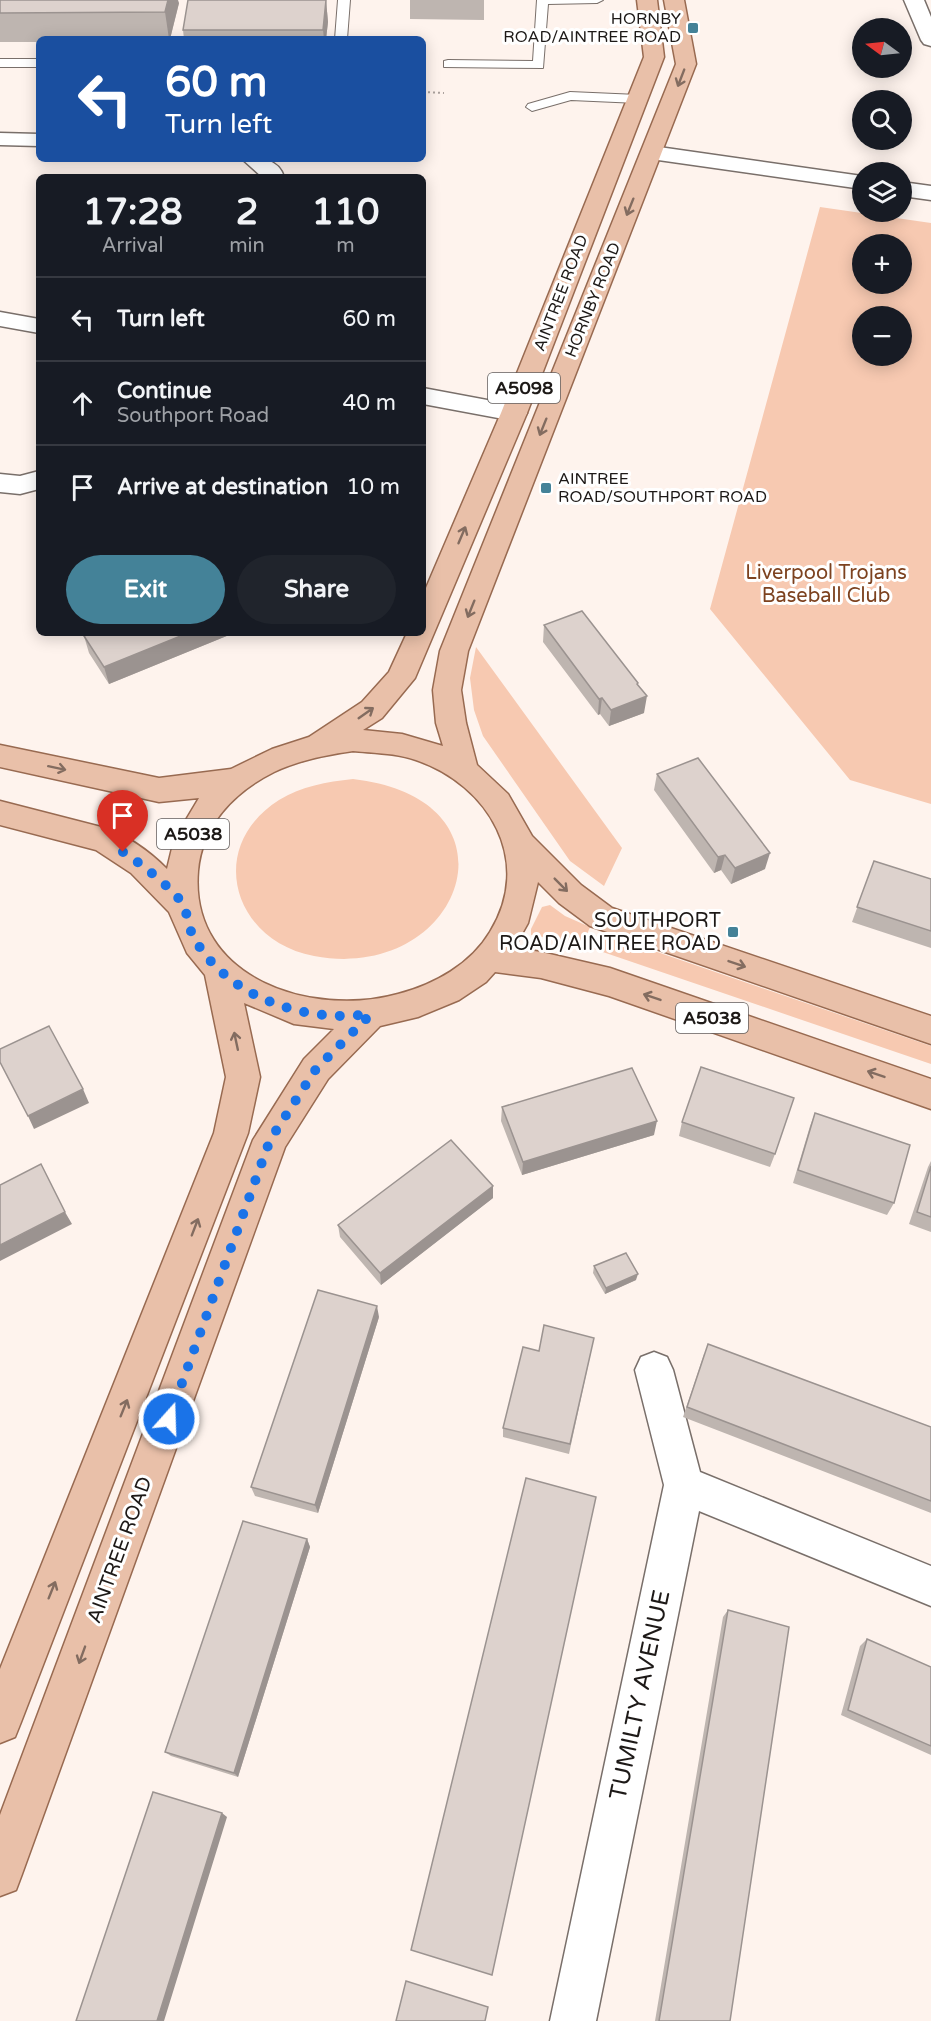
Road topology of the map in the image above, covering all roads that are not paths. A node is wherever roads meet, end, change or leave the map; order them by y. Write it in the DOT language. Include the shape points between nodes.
graph roads {
  1 [pos="344,0"];
  2 [pos="597,0"];
  3 [pos="646,0"];
  4 [pos="674,0"];
  5 [pos="914,0"];
  6 [pos="542,1"];
  7 [pos="341,36"];
  8 [pos="931,40"];
  9 [pos="0,63"];
  10 [pos="36,63"];
  11 [pos="448,64"];
  12 [pos="638,99"];
  13 [pos="532,107"];
  14 [pos="0,139"];
  15 [pos="36,140"];
  16 [pos="652,153"];
  17 [pos="257,162"];
  18 [pos="272,174"];
  19 [pos="852,182"];
  20 [pos="912,190"];
  21 [pos="931,193"];
  22 [pos="0,319"];
  23 [pos="36,325"];
  24 [pos="426,397"];
  25 [pos="514,413"];
  26 [pos="36,481"];
  27 [pos="0,483"];
  28 [pos="426,621"];
  29 [pos="420,636"];
  30 [pos="317,745"];
  31 [pos="0,756"];
  32 [pos="464,770"];
  33 [pos="239,779"];
  34 [pos="0,813"];
  35 [pos="520,844"];
  36 [pos="182,903"];
  37 [pos="489,958"];
  38 [pos="220,971"];
  39 [pos="370,1015"];
  40 [pos="931,1030"];
  41 [pos="931,1094"];
  42 [pos="654,1370"];
  43 [pos="684,1485"];
  44 [pos="931,1586"];
  45 [pos="0,1722"];
  46 [pos="0,1874"];
  47 [pos="573,2021"];
  1 -- 7 [label="lane"];
  2 -- 6 [label="lane"];
  3 -- 12 [label="main road, AINTREE ROAD / A5098" via="654,57"];
  4 -- 16 [label="main road, HORNBY ROAD / A5098, one-way" via="686,64"];
  5 -- 8 [label="street"];
  6 -- 11 [label="lane" via="540,65"];
  9 -- 10 [label="lane"];
  12 -- 13 [label="lane" via="570,96"];
  12 -- 25 [label="main road, AINTREE ROAD / A5098"];
  14 -- 15 [label="street"];
  16 -- 19 [label="street"];
  16 -- 32 [label="main road, HORNBY ROAD / A5098, one-way" via="454,651 447,690"];
  17 -- 18 [label="street"];
  20 -- 21 [label="street"];
  22 -- 23 [label="street"];
  24 -- 25 [label="street"];
  28 -- 25 [label="main road, AINTREE ROAD / A5098, one-way"];
  26 -- 27 [label="street" via="20,485"];
  30 -- 29 [label="main road, one-way" via="372,710 401,678"];
  30 -- 32 [label="main road, A5038" via="353,740 394,743 429,753"];
  30 -- 33 [label="main road, A5038" via="284,754"];
  31 -- 33 [label="main road, A5038, one-way" via="159,790"];
  32 -- 35 [label="main road, A5038" via="505,811"];
  33 -- 36 [label="main road, A5038" via="207,809 188,843 180,876"];
  34 -- 36 [label="main road, A5038" via="105,840 142,864"];
  35 -- 37 [label="main road, A5038" via="524,869 519,908"];
  35 -- 40 [label="main road, A5038, one-way" via="570,894 601,917"];
  36 -- 38 [label="main road, A5038" via="194,938"];
  37 -- 39 [label="main road, A5038" via="444,993 406,1008"];
  41 -- 37 [label="main road, A5038, one-way" via="610,982 541,965"];
  38 -- 39 [label="main road, A5038" via="246,990 292,1009 325,1016"];
  45 -- 38 [label="main road, one-way" via="231,1133 243,1077"];
  39 -- 46 [label="main road, AINTREE ROAD, one-way" via="316,1069 270,1140"];
  42 -- 43 [label="street, TUMILTY AVENUE"];
  43 -- 44 [label="street"];
  43 -- 47 [label="street, TUMILTY AVENUE"];
}
